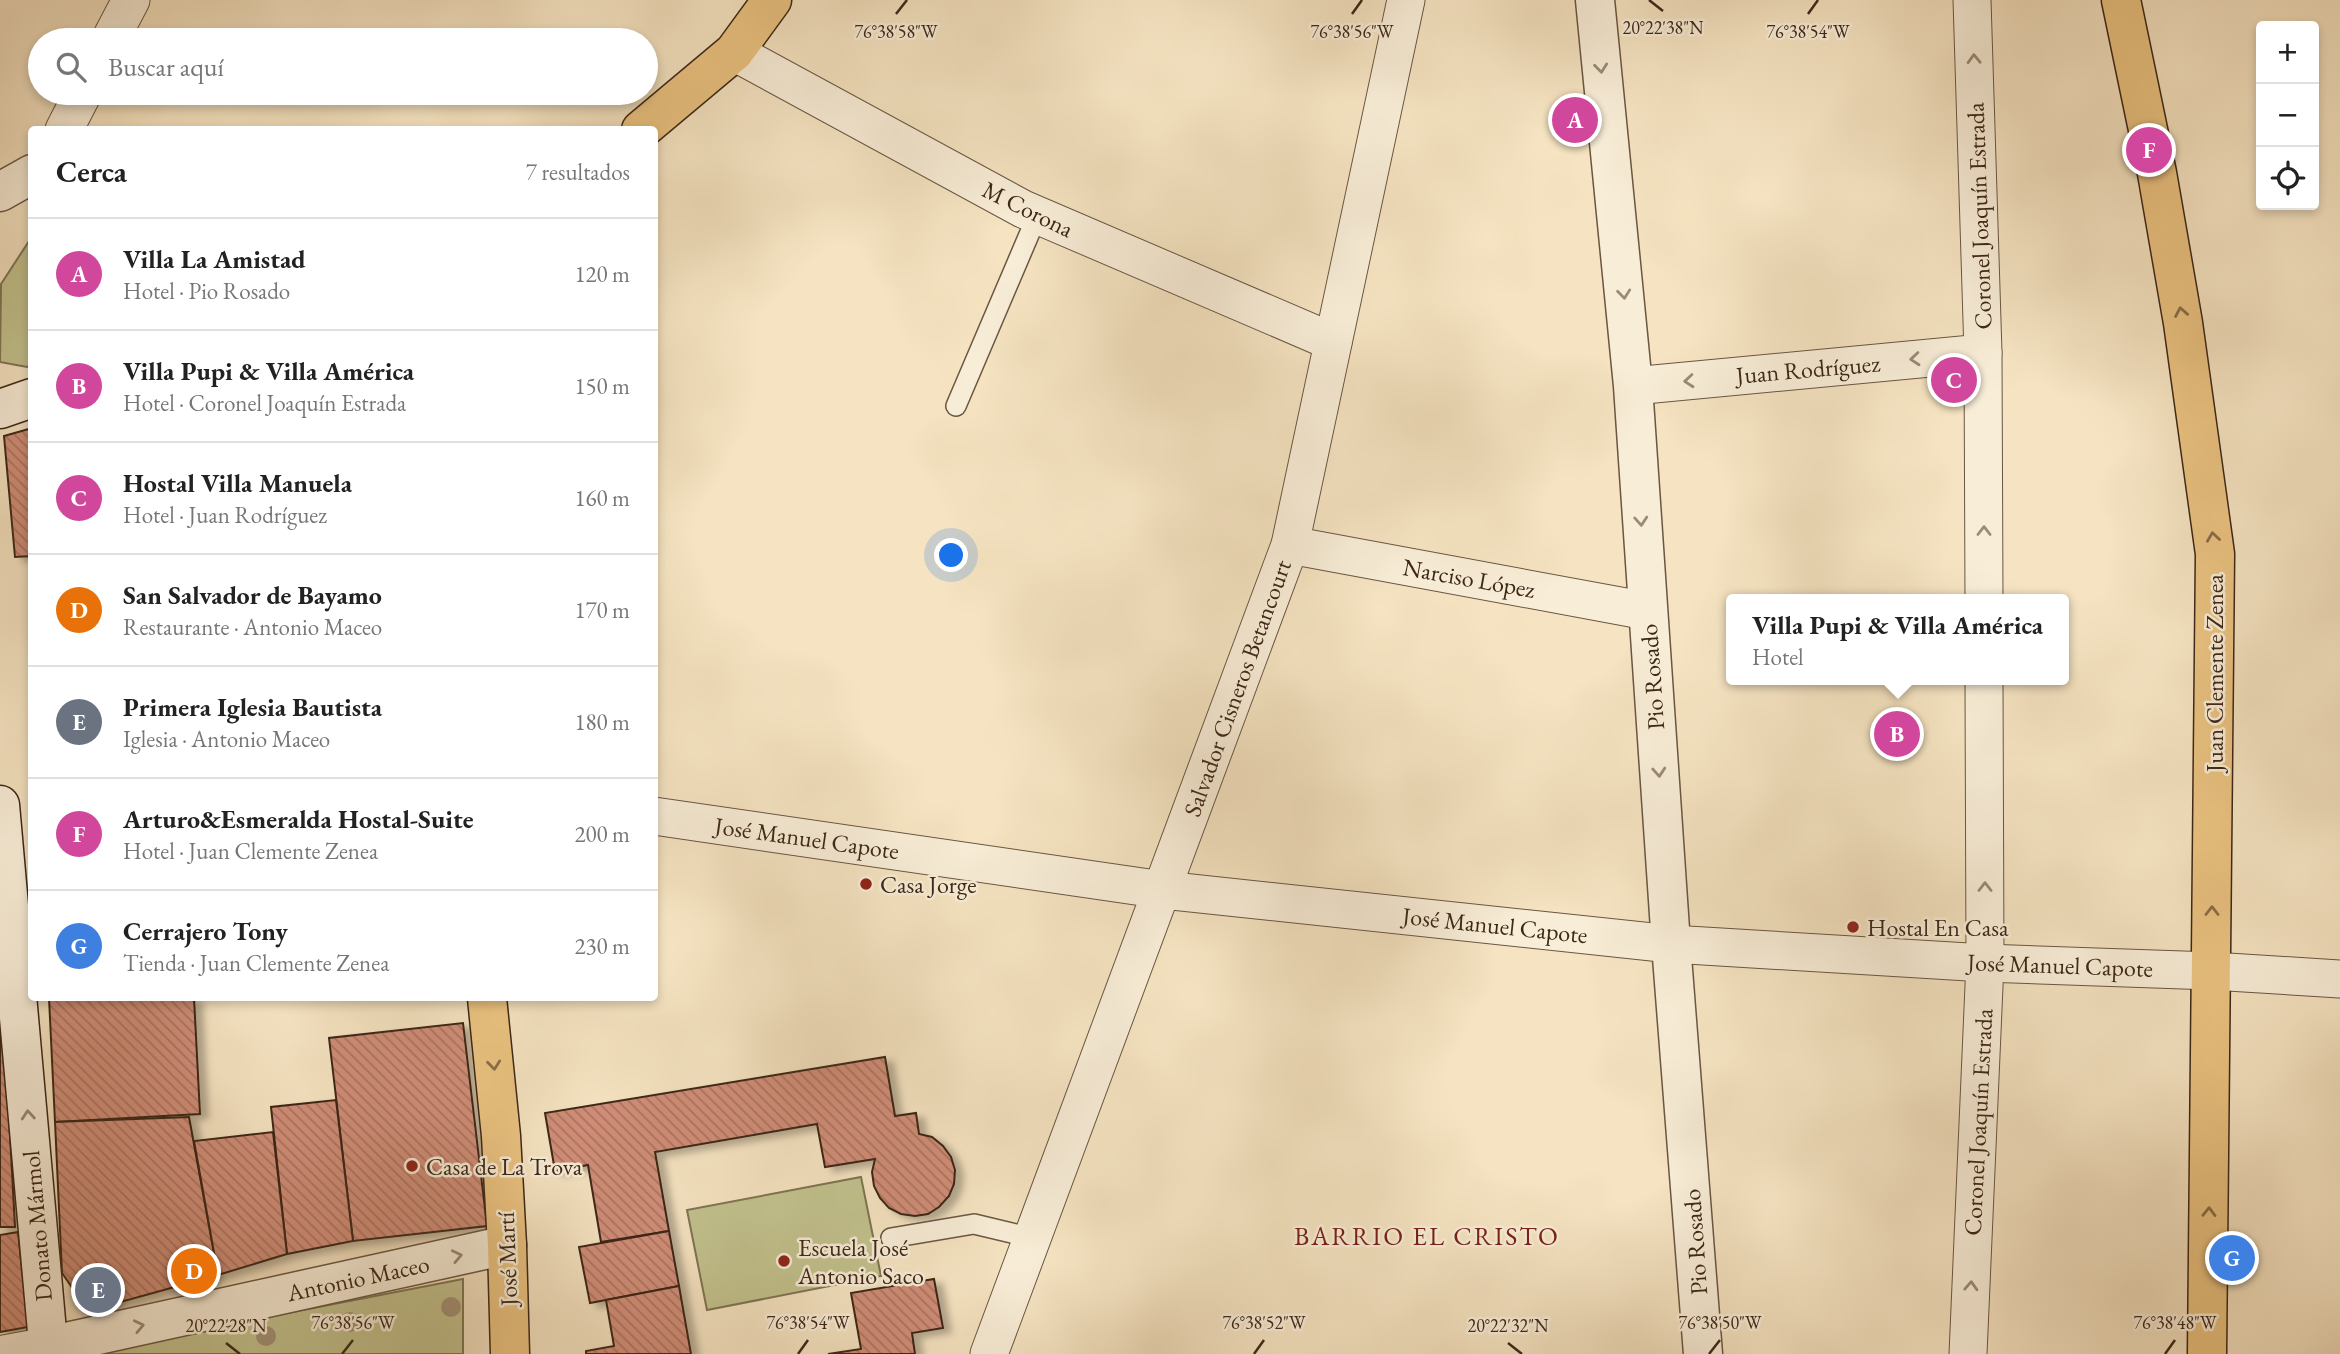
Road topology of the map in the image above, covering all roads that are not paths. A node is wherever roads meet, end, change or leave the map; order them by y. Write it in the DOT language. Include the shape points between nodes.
graph roads {
  1 [pos="131,0"];
  2 [pos="772,0"];
  3 [pos="1406,0"];
  4 [pos="1595,0"];
  5 [pos="1609,0"];
  6 [pos="1972,0"];
  7 [pos="2121,0"];
  8 [pos="116,28"];
  9 [pos="734,52"];
  10 [pos="77,105"];
  11 [pos="66,126"];
  12 [pos="646,126"];
  13 [pos="28,176"];
  14 [pos="0,192"];
  15 [pos="1037,216"];
  16 [pos="1333,342"];
  17 [pos="1983,353"];
  18 [pos="1633,386"];
  19 [pos="28,399"];
  20 [pos="956,406"];
  21 [pos="0,409"];
  22 [pos="1290,545"];
  23 [pos="1984,594"];
  24 [pos="1647,611"];
  25 [pos="1984,685"];
  26 [pos="0,805"];
  27 [pos="658,818"];
  28 [pos="1163,890"];
  29 [pos="1671,944"];
  30 [pos="1985,963"];
  31 [pos="2212,971"];
  32 [pos="2340,979"];
  33 [pos="487,1001"];
  34 [pos="891,1238"];
  35 [pos="1032,1238"];
  36 [pos="507,1245"];
  37 [pos="49,1350"];
  38 [pos="4,1354"];
  39 [pos="510,1354"];
  40 [pos="989,1354"];
  41 [pos="1703,1354"];
  42 [pos="1968,1354"];
  43 [pos="2207,1354"];
  1 -- 8 [label="street"];
  2 -- 9 [label="main road"];
  3 -- 16 [label="street, Salvador Cisneros Betancourt"];
  4 -- 5 [label="street"];
  4 -- 18 [label="street, Pio Rosado, one-way"];
  17 -- 6 [label="street, Coronel Joaquín Estrada, one-way"];
  31 -- 7 [label="main road, Juan Clemente Zenea, one-way" via="2215,554 2181,309"];
  9 -- 12 [label="main road"];
  9 -- 15 [label="street, M Corona"];
  10 -- 11 [label="street"];
  13 -- 14 [label="street"];
  15 -- 16 [label="street, M Corona"];
  15 -- 20 [label="lane"];
  16 -- 22 [label="street, Salvador Cisneros Betancourt"];
  17 -- 18 [label="street, Juan Rodríguez, one-way"];
  23 -- 17 [label="street, Coronel Joaquín Estrada, one-way"];
  18 -- 24 [label="street, Pio Rosado, one-way"];
  19 -- 21 [label="street"];
  22 -- 24 [label="street, Narciso López"];
  22 -- 28 [label="street, Salvador Cisneros Betancourt"];
  24 -- 29 [label="street, Pio Rosado, one-way"];
  30 -- 25 [label="street, Coronel Joaquín Estrada, one-way"];
  37 -- 26 [label="street, Donato Mármol, one-way"];
  27 -- 28 [label="street, José Manuel Capote"];
  28 -- 29 [label="street, José Manuel Capote"];
  28 -- 35 [label="street, Salvador Cisneros Betancourt"];
  29 -- 30 [label="street, José Manuel Capote"];
  29 -- 41 [label="street, Pio Rosado"];
  30 -- 31 [label="street, José Manuel Capote"];
  42 -- 30 [label="street, Coronel Joaquín Estrada, one-way"];
  31 -- 32 [label="street, José Manuel Capote"];
  43 -- 31 [label="main road, Juan Clemente Zenea, one-way"];
  33 -- 36 [label="main road, José Martí, one-way"];
  34 -- 35 [label="lane" via="975,1224"];
  35 -- 40 [label="street, Salvador Cisneros Betancourt"];
  37 -- 36 [label="street, Antonio Maceo, one-way"];
  36 -- 39 [label="main road, José Martí"];
  37 -- 38 [label="street, Antonio Maceo"];
}
